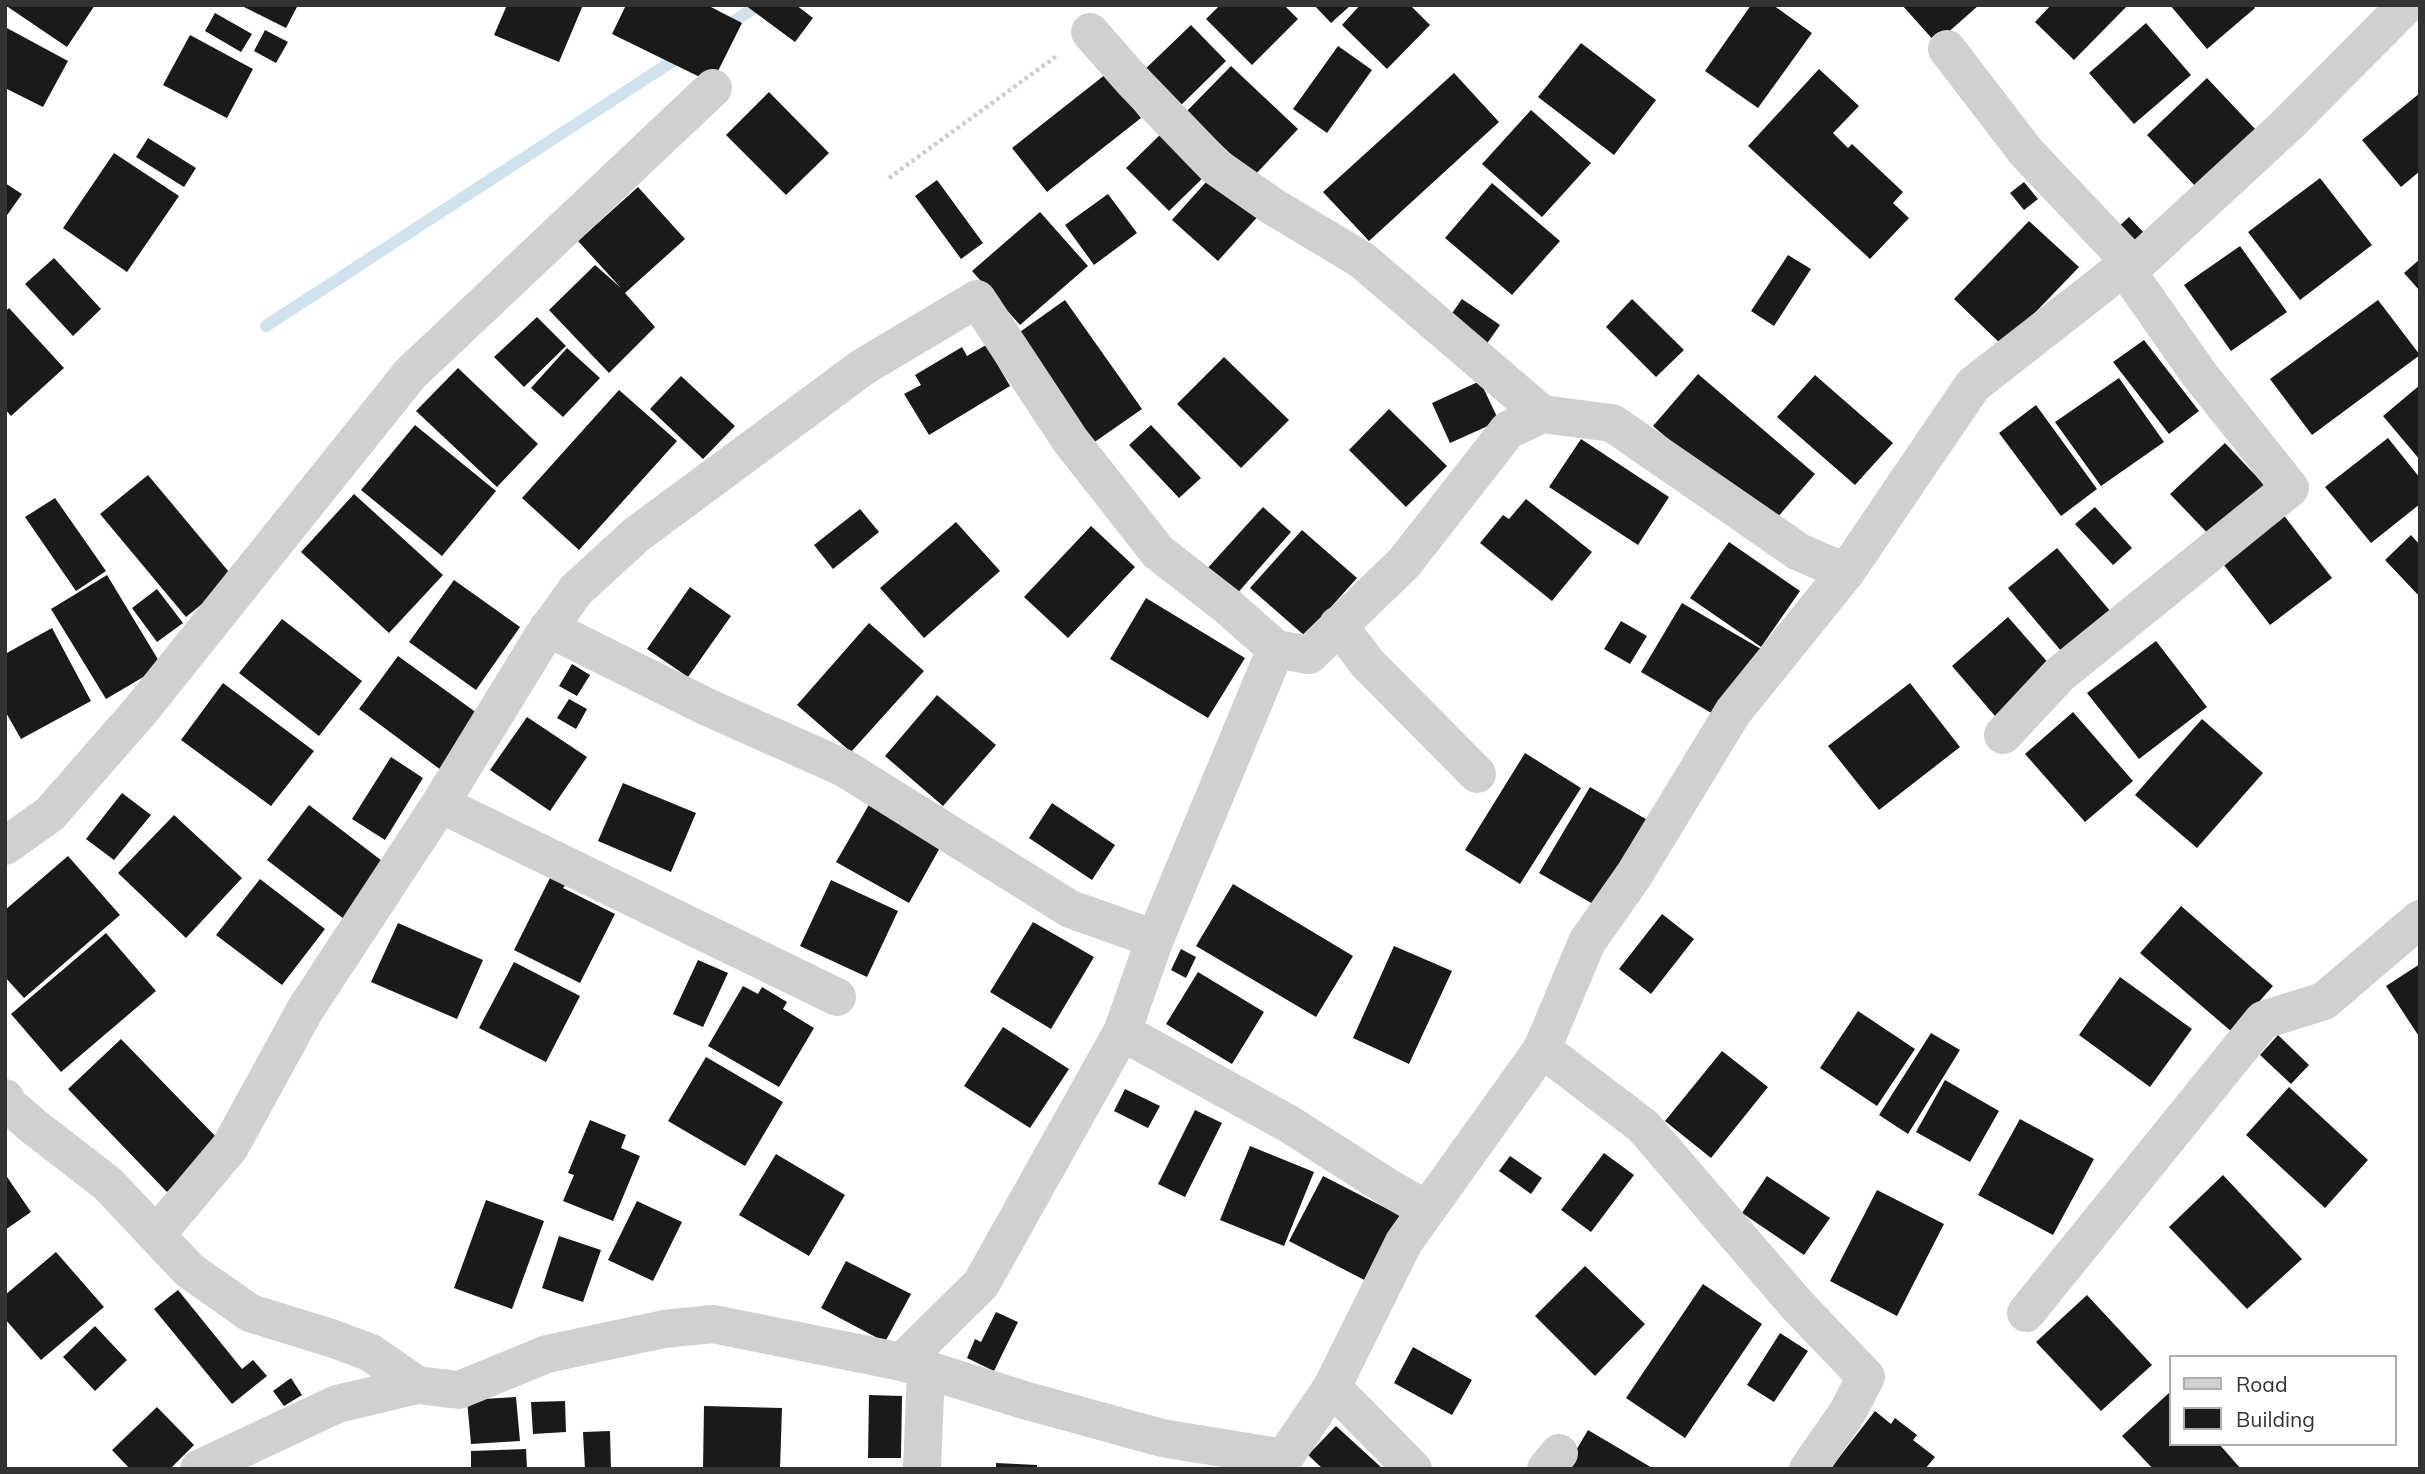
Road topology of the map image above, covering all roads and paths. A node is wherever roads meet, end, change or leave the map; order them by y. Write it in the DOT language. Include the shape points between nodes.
graph roads {
  1 [pos="2406,5"];
  2 [pos="1090,32"];
  3 [pos="1947,49"];
  4 [pos="713,88"];
  5 [pos="889,178"];
  6 [pos="2129,267"];
  7 [pos="1542,414"];
  8 [pos="1846,572"];
  9 [pos="1338,625"];
  10 [pos="548,628"];
  11 [pos="1276,649"];
  12 [pos="2003,735"];
  13 [pos="1478,774"];
  14 [pos="440,804"];
  15 [pos="5,846"];
  16 [pos="2420,919"];
  17 [pos="1156,939"];
  18 [pos="837,997"];
  19 [pos="1122,1032"];
  20 [pos="1542,1049"];
  21 [pos="5,1098"];
  22 [pos="1427,1210"];
  23 [pos="156,1235"];
  24 [pos="2026,1313"];
  25 [pos="914,1365"];
  26 [pos="417,1385"];
  27 [pos="1332,1387"];
  28 [pos="1284,1464"];
  29 [pos="200,1469"];
  30 [pos="922,1469"];
  31 [pos="1413,1469"];
  32 [pos="1808,1469"];
  1 -- 6 [label="street" via="2288,124"];
  2 -- 5 [label="path"];
  2 -- 7 [label="street" via="1215,166 1362,260"];
  3 -- 6 [label="street" via="2026,152"];
  4 -- 15 [label="street" via="410,374 141,710 50,814"];
  6 -- 8 [label="street" via="1973,385"];
  6 -- 12 [label="street" via="2199,374 2290,488 2059,675"];
  7 -- 8 [label="street" via="1612,423 1799,552"];
  7 -- 9 [label="street" via="1508,430 1404,563"];
  8 -- 20 [label="street" via="1733,712 1634,875 1587,942"];
  9 -- 11 [label="street" via="1309,655"];
  9 -- 13 [label="street" via="1368,664"];
  10 -- 11 [label="street" via="576,590 636,535 863,367 977,299 1070,440 1158,552"];
  10 -- 14 [label="street"];
  10 -- 17 [label="street" via="844,768 1070,909"];
  11 -- 17 [label="street"];
  14 -- 18 [label="street"];
  14 -- 23 [label="street" via="305,1010 230,1147"];
  16 -- 24 [label="street" via="2324,1001 2263,1020"];
  17 -- 19 [label="street"];
  19 -- 22 [label="street" via="1289,1124"];
  19 -- 25 [label="street" via="981,1284"];
  20 -- 22 [label="street"];
  20 -- 32 [label="street" via="1643,1126 1797,1305 1866,1377"];
  21 -- 23 [label="street" via="33,1126 108,1184"];
  22 -- 27 [label="street" via="1404,1242"];
  23 -- 26 [label="street" via="189,1270 250,1314 369,1352"];
  25 -- 26 [label="street" via="713,1324 664,1329 547,1354 459,1390"];
  25 -- 28 [label="street" via="1162,1438"];
  25 -- 30 [label="street"];
  26 -- 29 [label="street" via="337,1404"];
  27 -- 28 [label="street"];
  27 -- 31 [label="street"];
}
